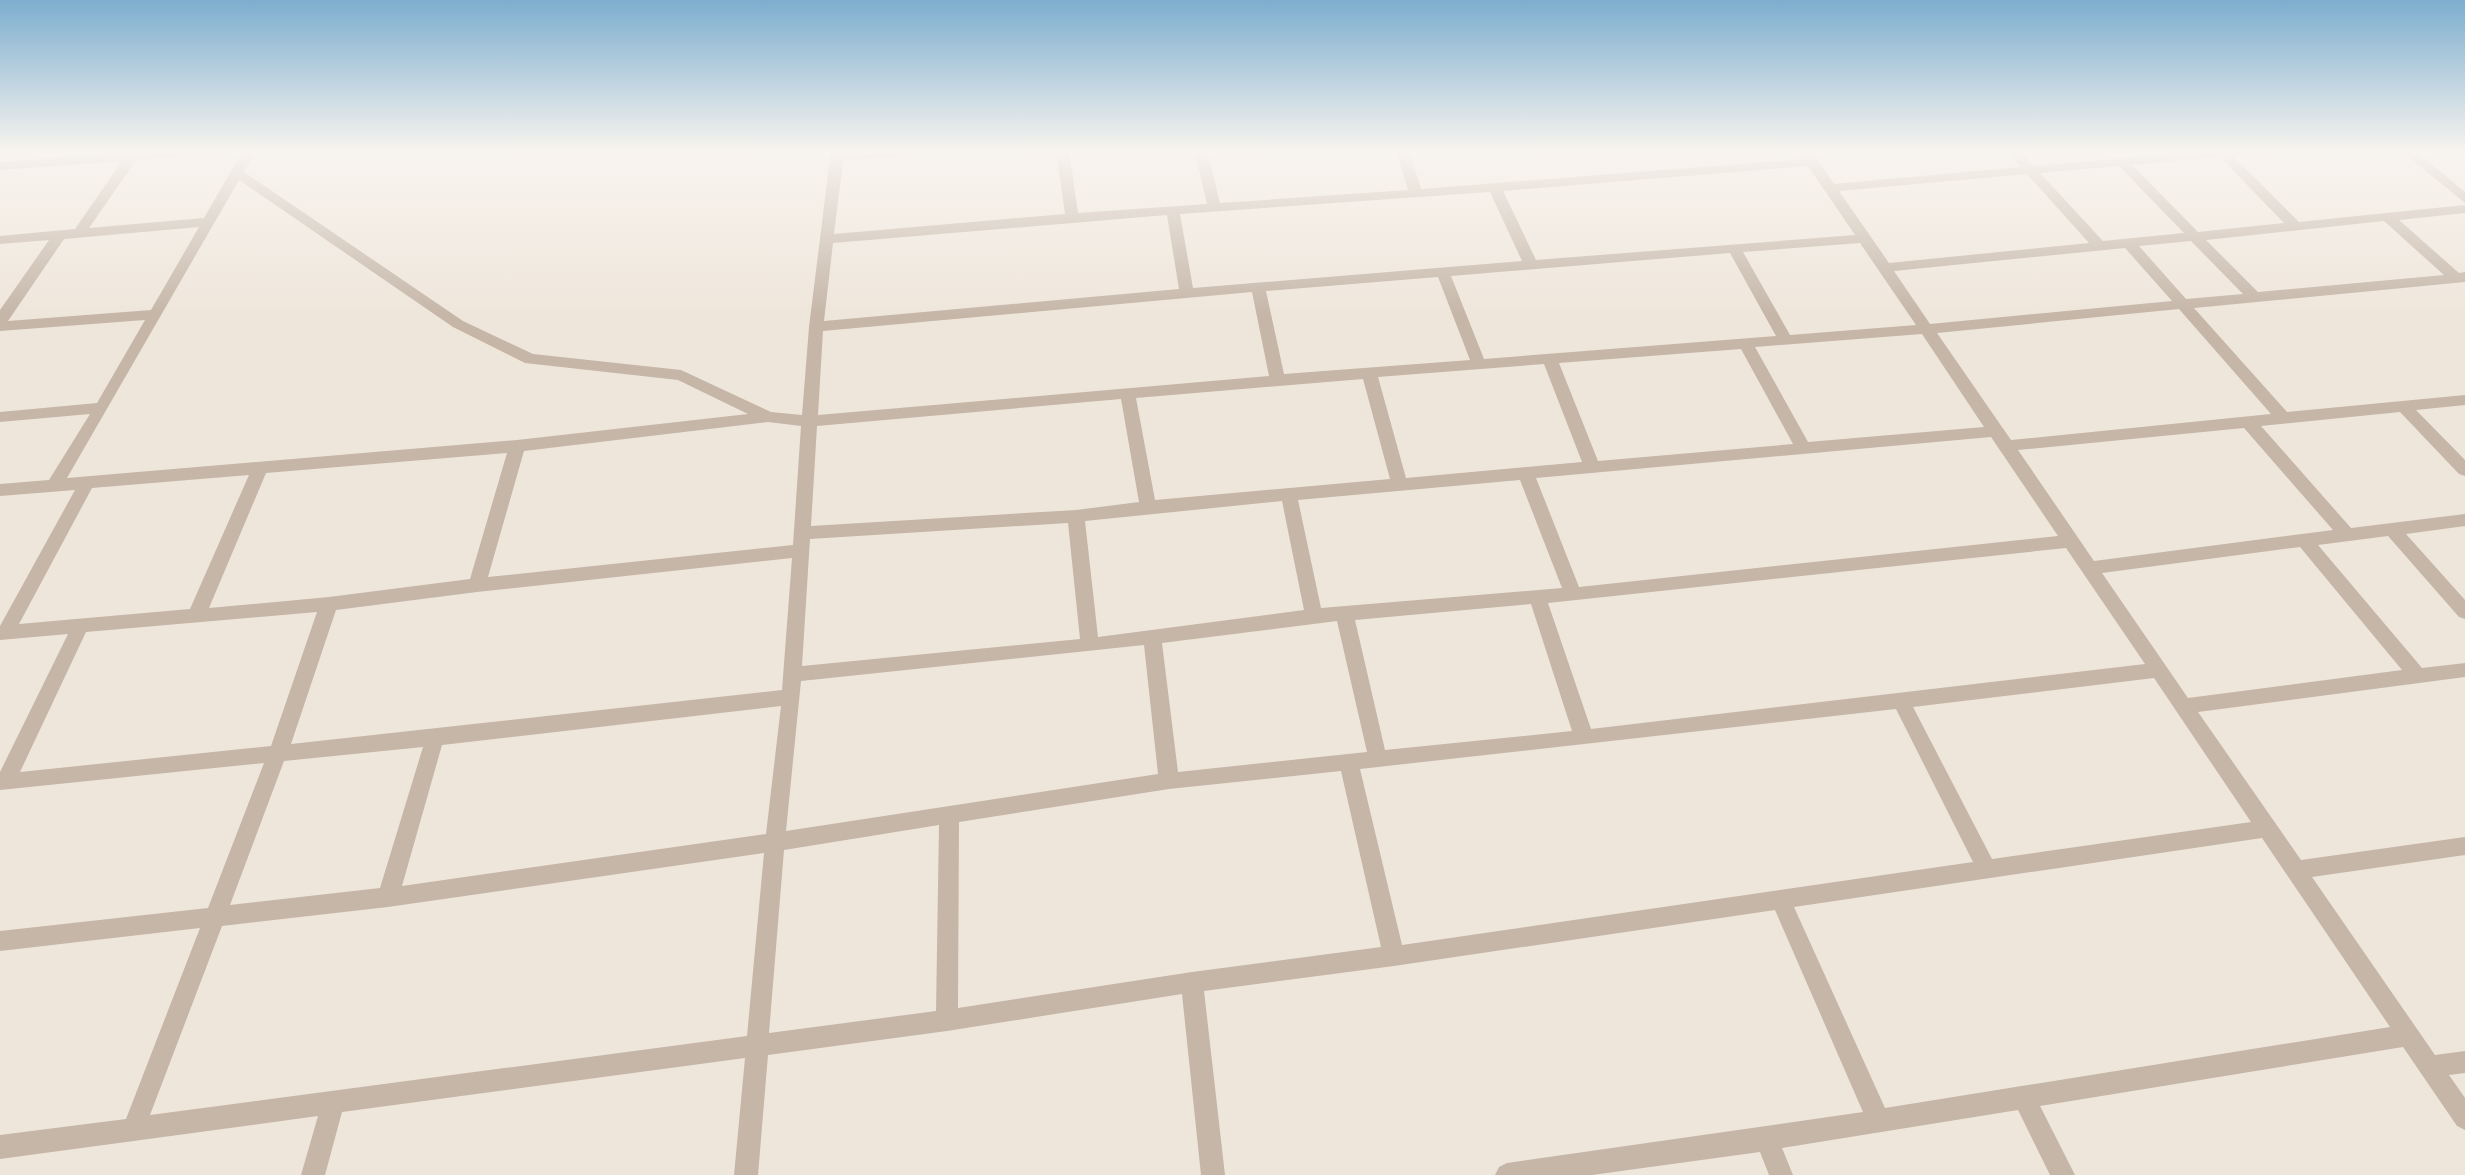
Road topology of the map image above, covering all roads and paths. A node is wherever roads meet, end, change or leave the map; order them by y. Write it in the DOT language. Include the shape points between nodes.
graph roads {
  1 [pos="99,205"];
  2 [pos="219,205"];
  3 [pos="284,205"];
  4 [pos="831,205"];
  5 [pos="1070,205"];
  6 [pos="1214,205"];
  7 [pos="1267,205"];
  8 [pos="1503,205"];
  9 [pos="1841,205"];
  10 [pos="2063,205"];
  11 [pos="2165,205"];
  12 [pos="2274,205"];
  13 [pos="1215,209"];
  14 [pos="2465,209"];
  15 [pos="1172,212"];
  16 [pos="2386,216"];
  17 [pos="1072,218"];
  18 [pos="209,222"];
  19 [pos="2294,225"];
  20 [pos="79,233"];
  21 [pos="60,234"];
  22 [pos="2194,234"];
  23 [pos="1864,238"];
  24 [pos="827,239"];
  25 [pos="0,240"];
  26 [pos="2128,242"];
  27 [pos="2099,245"];
  28 [pos="1735,250"];
  29 [pos="1531,265"];
  30 [pos="1884,268"];
  31 [pos="1443,273"];
  32 [pos="2461,277"];
  33 [pos="1258,288"];
  34 [pos="1187,293"];
  35 [pos="2253,296"];
  36 [pos="2182,304"];
  37 [pos="156,314"];
  38 [pos="0,324"];
  39 [pos="816,327"];
  40 [pos="1927,329"];
  41 [pos="1785,339"];
  42 [pos="1746,344"];
  43 [pos="1550,360"];
  44 [pos="1479,364"];
  45 [pos="1369,373"];
  46 [pos="1278,380"];
  47 [pos="1128,394"];
  48 [pos="2465,400"];
  49 [pos="2403,406"];
  50 [pos="102,408"];
  51 [pos="0,417"];
  52 [pos="768,417"];
  53 [pos="2283,418"];
  54 [pos="809,421"];
  55 [pos="2250,424"];
  56 [pos="2001,439"];
  57 [pos="517,446"];
  58 [pos="1803,448"];
  59 [pos="1592,467"];
  60 [pos="260,468"];
  61 [pos="2465,470"];
  62 [pos="1526,474"];
  63 [pos="87,483"];
  64 [pos="1399,484"];
  65 [pos="54,485"];
  66 [pos="0,491"];
  67 [pos="1289,494"];
  68 [pos="1148,507"];
  69 [pos="1076,516"];
  70 [pos="2465,520"];
  71 [pos="2392,530"];
  72 [pos="2346,534"];
  73 [pos="2303,539"];
  74 [pos="2071,541"];
  75 [pos="800,542"];
  76 [pos="2090,568"];
  77 [pos="477,584"];
  78 [pos="1573,594"];
  79 [pos="1536,597"];
  80 [pos="329,604"];
  81 [pos="2465,612"];
  82 [pos="197,614"];
  83 [pos="1345,615"];
  84 [pos="1314,617"];
  85 [pos="81,625"];
  86 [pos="3,633"];
  87 [pos="1152,635"];
  88 [pos="1090,645"];
  89 [pos="2159,670"];
  90 [pos="2465,670"];
  91 [pos="791,675"];
  92 [pos="2418,676"];
  93 [pos="791,697"];
  94 [pos="1901,701"];
  95 [pos="2183,706"];
  96 [pos="435,738"];
  97 [pos="1584,738"];
  98 [pos="278,752"];
  99 [pos="1378,760"];
  100 [pos="1349,763"];
  101 [pos="1169,781"];
  102 [pos="2,782"];
  103 [pos="949,816"];
  104 [pos="2268,828"];
  105 [pos="775,842"];
  106 [pos="2465,846"];
  107 [pos="1987,869"];
  108 [pos="2296,870"];
  109 [pos="388,897"];
  110 [pos="1780,898"];
  111 [pos="216,918"];
  112 [pos="0,940"];
  113 [pos="1394,956"];
  114 [pos="1192,982"];
  115 [pos="947,1020"];
  116 [pos="2409,1035"];
  117 [pos="759,1046"];
  118 [pos="2465,1062"];
  119 [pos="2430,1067"];
  120 [pos="2024,1098"];
  121 [pos="333,1104"];
  122 [pos="2465,1118"];
  123 [pos="1879,1121"];
  124 [pos="132,1130"];
  125 [pos="1767,1139"];
  126 [pos="0,1147"];
  127 [pos="313,1175"];
  128 [pos="746,1175"];
  129 [pos="1213,1175"];
  130 [pos="1507,1175"];
  131 [pos="1781,1175"];
  132 [pos="2063,1175"];
  1 -- 20 [label="street"];
  2 -- 18 [label="street"];
  3 -- 52 [label="street" via="458,324 530,359 681,374"];
  4 -- 24 [label="street"];
  5 -- 17 [label="street"];
  6 -- 13 [label="street"];
  7 -- 13 [label="street"];
  8 -- 29 [label="street"];
  9 -- 23 [label="street"];
  10 -- 27 [label="street"];
  11 -- 22 [label="street"];
  12 -- 19 [label="street"];
  13 -- 15 [label="street"];
  14 -- 16 [label="street"];
  15 -- 17 [label="street"];
  15 -- 34 [label="street"];
  16 -- 19 [label="street"];
  16 -- 32 [label="street"];
  17 -- 24 [label="street"];
  18 -- 20 [label="street"];
  18 -- 37 [label="street"];
  19 -- 22 [label="street"];
  20 -- 21 [label="street"];
  21 -- 25 [label="street"];
  21 -- 38 [label="street"];
  22 -- 26 [label="street"];
  22 -- 35 [label="street"];
  23 -- 28 [label="street"];
  23 -- 30 [label="street"];
  24 -- 39 [label="street"];
  26 -- 27 [label="street"];
  26 -- 36 [label="street"];
  27 -- 30 [label="street"];
  28 -- 29 [label="street"];
  28 -- 41 [label="street"];
  29 -- 31 [label="street"];
  30 -- 40 [label="street"];
  31 -- 33 [label="street"];
  31 -- 44 [label="street"];
  32 -- 35 [label="street"];
  33 -- 34 [label="street"];
  33 -- 46 [label="street"];
  34 -- 39 [label="street"];
  35 -- 36 [label="street"];
  36 -- 40 [label="street"];
  36 -- 53 [label="street"];
  37 -- 38 [label="street"];
  37 -- 50 [label="street"];
  39 -- 54 [label="street"];
  40 -- 41 [label="street"];
  40 -- 56 [label="street"];
  41 -- 42 [label="street"];
  42 -- 43 [label="street"];
  42 -- 58 [label="street"];
  43 -- 44 [label="street"];
  43 -- 59 [label="street"];
  44 -- 45 [label="street"];
  45 -- 46 [label="street"];
  45 -- 64 [label="street"];
  46 -- 47 [label="street"];
  47 -- 54 [label="street"];
  47 -- 68 [label="street"];
  48 -- 49 [label="street"];
  49 -- 53 [label="street"];
  49 -- 61 [label="street"];
  50 -- 51 [label="street"];
  50 -- 65 [label="street"];
  52 -- 54 [label="street"];
  52 -- 57 [label="street"];
  53 -- 55 [label="street"];
  54 -- 75 [label="street"];
  55 -- 56 [label="street"];
  55 -- 72 [label="street"];
  56 -- 58 [label="street"];
  56 -- 74 [label="street"];
  57 -- 60 [label="street"];
  57 -- 77 [label="street"];
  58 -- 59 [label="street"];
  59 -- 62 [label="street"];
  60 -- 63 [label="street"];
  60 -- 82 [label="street"];
  62 -- 64 [label="street"];
  62 -- 78 [label="street"];
  63 -- 65 [label="street"];
  63 -- 86 [label="street"];
  64 -- 67 [label="street"];
  65 -- 66 [label="street"];
  67 -- 68 [label="street"];
  67 -- 84 [label="street"];
  68 -- 69 [label="street"];
  69 -- 75 [label="street"];
  69 -- 88 [label="street"];
  70 -- 71 [label="street"];
  71 -- 72 [label="street"];
  71 -- 81 [label="street"];
  72 -- 73 [label="street"];
  73 -- 76 [label="street"];
  73 -- 92 [label="street"];
  74 -- 76 [label="street"];
  74 -- 78 [label="street"];
  75 -- 77 [label="street"];
  75 -- 91 [label="street"];
  76 -- 89 [label="street"];
  77 -- 80 [label="street"];
  78 -- 79 [label="street"];
  79 -- 83 [label="street"];
  79 -- 97 [label="street"];
  80 -- 82 [label="street"];
  80 -- 98 [label="street"];
  82 -- 85 [label="street"];
  83 -- 84 [label="street"];
  83 -- 99 [label="street"];
  84 -- 87 [label="street"];
  85 -- 86 [label="street"];
  85 -- 102 [label="street"];
  87 -- 88 [label="street"];
  87 -- 101 [label="street"];
  88 -- 91 [label="street"];
  89 -- 94 [label="street"];
  89 -- 95 [label="street"];
  90 -- 92 [label="street"];
  91 -- 93 [label="street"];
  92 -- 95 [label="street"];
  93 -- 96 [label="street"];
  93 -- 105 [label="street"];
  94 -- 97 [label="street"];
  94 -- 107 [label="street"];
  95 -- 104 [label="street"];
  96 -- 98 [label="street"];
  96 -- 109 [label="street"];
  97 -- 99 [label="street"];
  98 -- 102 [label="street"];
  98 -- 111 [label="street"];
  99 -- 100 [label="street"];
  100 -- 101 [label="street"];
  100 -- 113 [label="street"];
  101 -- 103 [label="street"];
  103 -- 105 [label="street"];
  103 -- 115 [label="street"];
  104 -- 107 [label="street"];
  104 -- 108 [label="street"];
  105 -- 109 [label="street"];
  105 -- 117 [label="street"];
  106 -- 108 [label="street"];
  107 -- 110 [label="street"];
  108 -- 116 [label="street"];
  109 -- 111 [label="street"];
  110 -- 113 [label="street"];
  110 -- 123 [label="street"];
  111 -- 112 [label="street"];
  111 -- 124 [label="street"];
  113 -- 114 [label="street"];
  114 -- 115 [label="street"];
  114 -- 129 [label="street"];
  115 -- 117 [label="street"];
  116 -- 119 [label="street"];
  116 -- 120 [label="street"];
  117 -- 121 [label="street"];
  117 -- 128 [label="street"];
  118 -- 119 [label="street"];
  119 -- 122 [label="street"];
  120 -- 123 [label="street"];
  120 -- 132 [label="street"];
  121 -- 124 [label="street"];
  121 -- 127 [label="street"];
  123 -- 125 [label="street"];
  124 -- 126 [label="street"];
  125 -- 130 [label="street"];
  125 -- 131 [label="street"];
}
